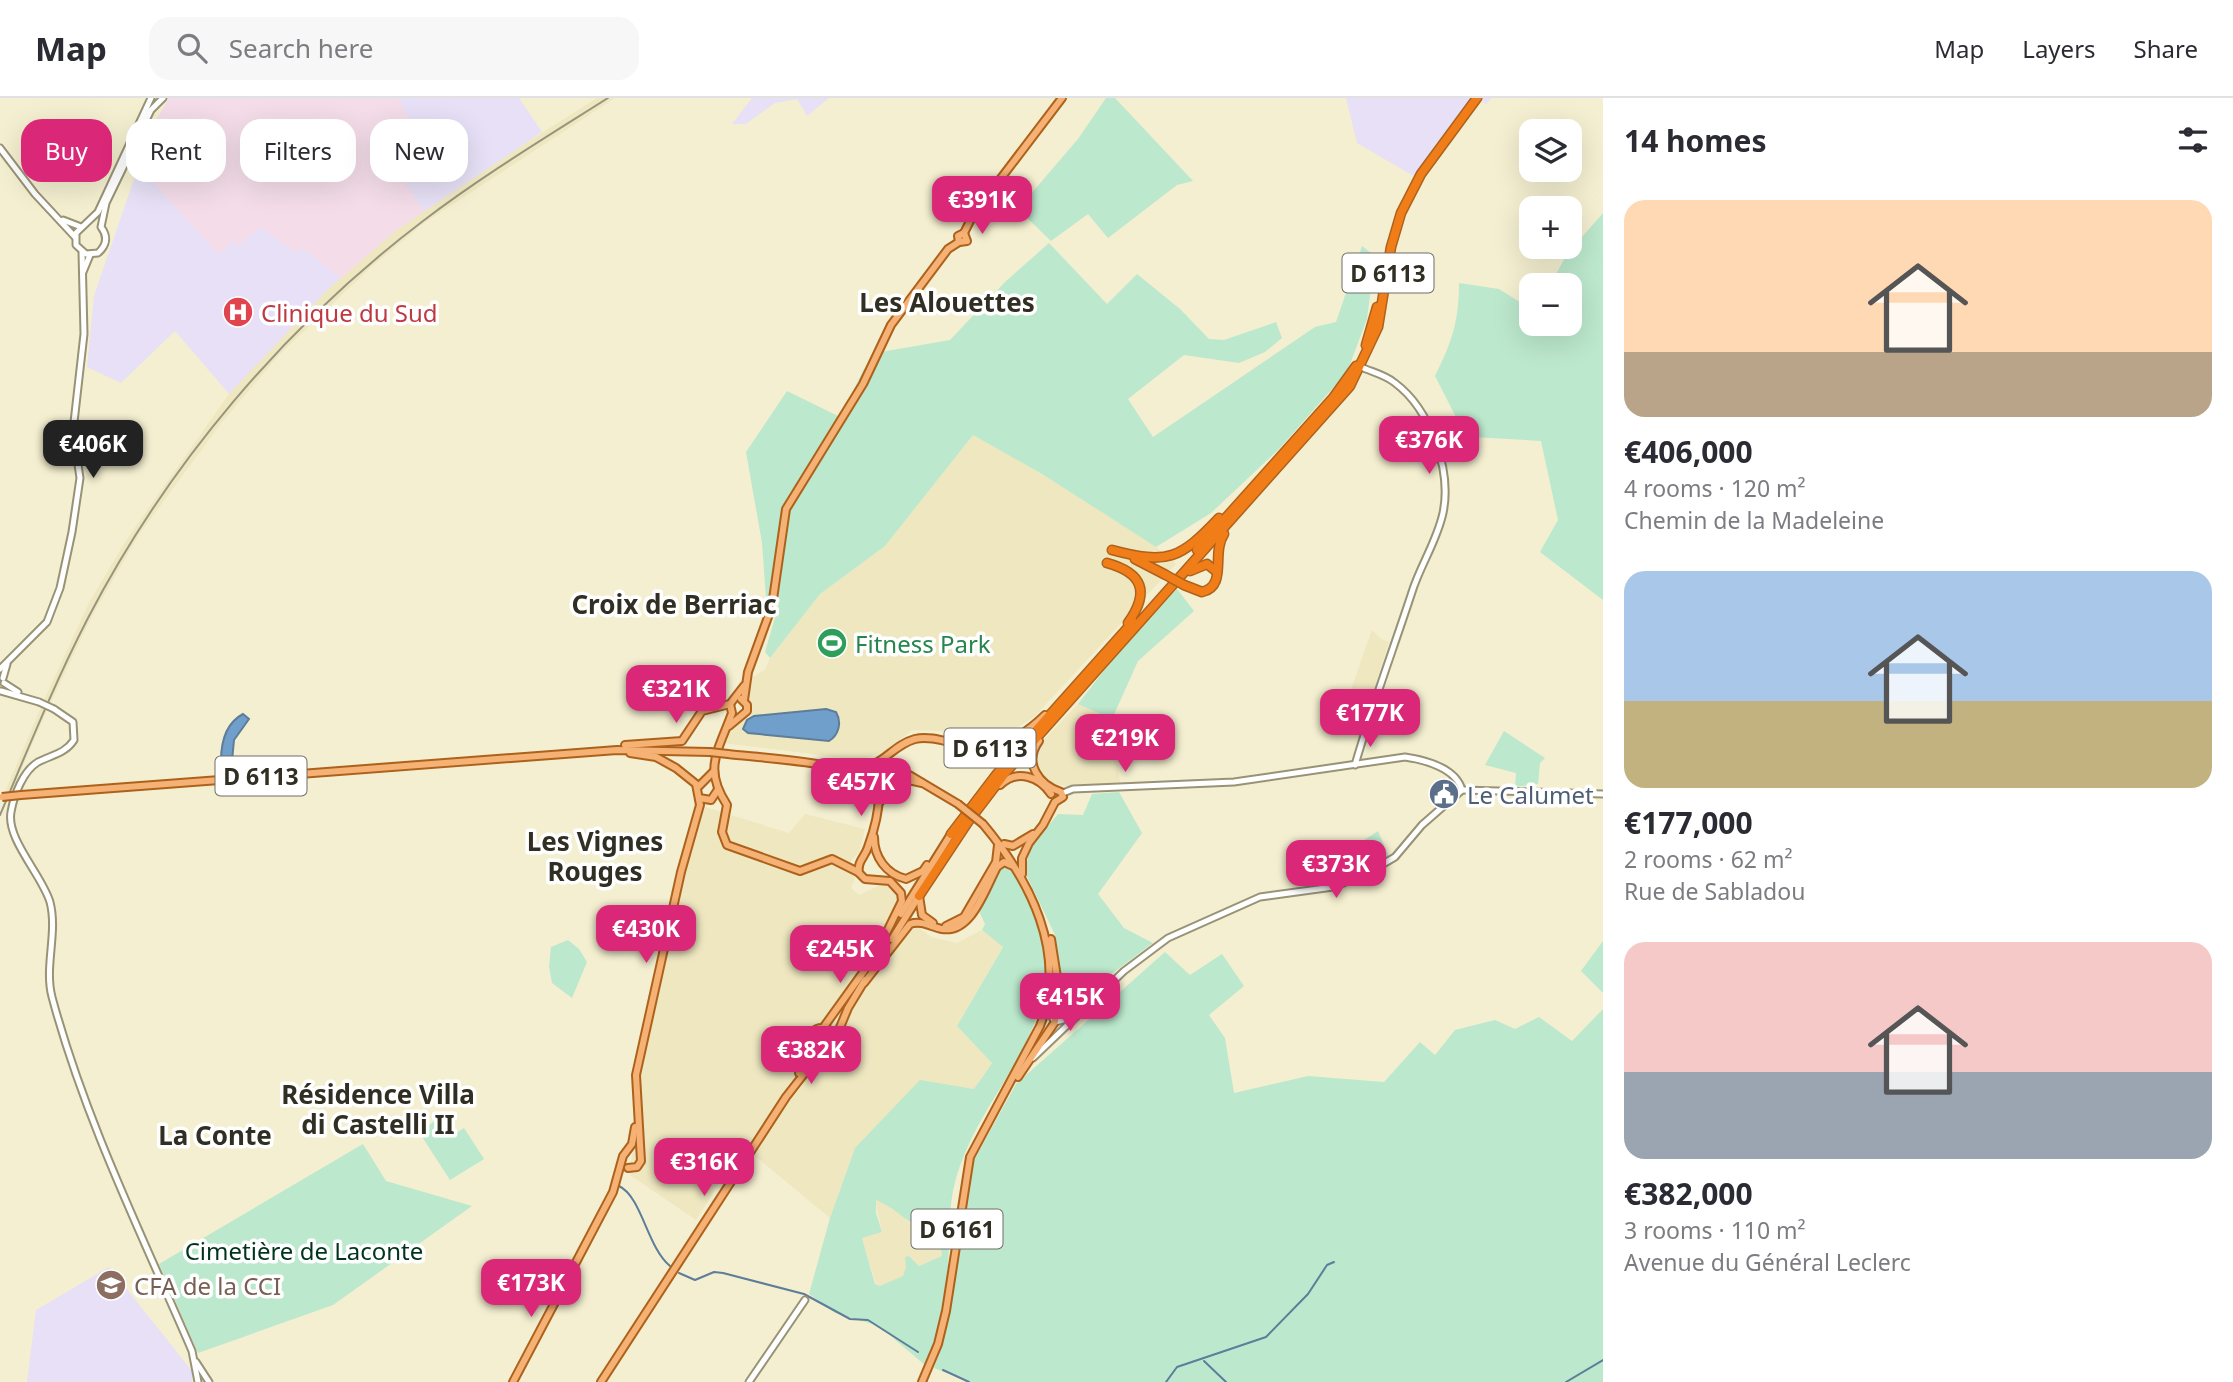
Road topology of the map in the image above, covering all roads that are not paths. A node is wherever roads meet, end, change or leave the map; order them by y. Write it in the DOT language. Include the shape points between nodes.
graph roads {
  1 [pos="151,98"];
  2 [pos="1062,98"];
  3 [pos="1470,98"];
  4 [pos="1477,98"];
  5 [pos="161,99"];
  6 [pos="0,148"];
  7 [pos="57,217"];
  8 [pos="88,223"];
  9 [pos="81,227"];
  10 [pos="101,227"];
  11 [pos="75,237"];
  12 [pos="82,252"];
  13 [pos="90,255"];
  14 [pos="82,275"];
  15 [pos="1361,367"];
  16 [pos="1297,446"];
  17 [pos="1238,504"];
  18 [pos="1122,553"];
  19 [pos="1110,558"];
  20 [pos="1130,558"];
  21 [pos="1218,575"];
  22 [pos="1155,605"];
  23 [pos="1119,638"];
  24 [pos="11,657"];
  25 [pos="0,669"];
  26 [pos="1098,670"];
  27 [pos="2,679"];
  28 [pos="1080,682"];
  29 [pos="0,691"];
  30 [pos="20,694"];
  31 [pos="737,701"];
  32 [pos="732,713"];
  33 [pos="740,716"];
  34 [pos="726,730"];
  35 [pos="616,746"];
  36 [pos="710,752"];
  37 [pos="565,753"];
  38 [pos="501,757"];
  39 [pos="884,760"];
  40 [pos="875,765"];
  41 [pos="1355,765"];
  42 [pos="845,769"];
  43 [pos="897,769"];
  44 [pos="713,772"];
  45 [pos="705,781"];
  46 [pos="876,781"];
  47 [pos="922,783"];
  48 [pos="891,784"];
  49 [pos="715,787"];
  50 [pos="994,787"];
  51 [pos="697,788"];
  52 [pos="1462,790"];
  53 [pos="1053,792"];
  54 [pos="1063,793"];
  55 [pos="1603,794"];
  56 [pos="1,797"];
  57 [pos="699,798"];
  58 [pos="710,801"];
  59 [pos="725,802"];
  60 [pos="1055,802"];
  61 [pos="698,818"];
  62 [pos="983,824"];
  63 [pos="1043,825"];
  64 [pos="951,834"];
  65 [pos="997,840"];
  66 [pos="1004,844"];
  67 [pos="879,856"];
  68 [pos="862,858"];
  69 [pos="846,864"];
  70 [pos="884,866"];
  71 [pos="1013,866"];
  72 [pos="859,873"];
  73 [pos="1022,877"];
  74 [pos="879,878"];
  75 [pos="1028,889"];
  76 [pos="919,896"];
  77 [pos="876,954"];
  78 [pos="1057,977"];
  79 [pos="864,983"];
  80 [pos="1108,986"];
  81 [pos="1074,996"];
  82 [pos="1058,1000"];
  83 [pos="1046,1009"];
  84 [pos="1082,1011"];
  85 [pos="1055,1022"];
  86 [pos="823,1028"];
  87 [pos="836,1037"];
  88 [pos="810,1049"];
  89 [pos="818,1056"];
  90 [pos="1017,1077"];
  91 [pos="786,1097"];
  92 [pos="998,1104"];
  93 [pos="636,1118"];
  94 [pos="628,1151"];
  95 [pos="640,1155"];
  96 [pos="626,1166"];
  97 [pos="804,1300"];
  98 [pos="196,1362"];
  99 [pos="198,1382"];
  100 [pos="209,1382"];
  101 [pos="513,1382"];
  102 [pos="601,1382"];
  103 [pos="748,1382"];
  104 [pos="922,1382"];
  1 -- 5 [label="street"];
  1 -- 8 [label="street" via="103,202"];
  2 -- 31 [label="main road" via="974,215 964,233 967,241 948,249 891,325 853,400 786,509 772,606"];
  3 -- 17 [label="highway, D 6113" via="1417,171 1395,212 1373,324 1357,365"];
  4 -- 15 [label="highway, D 6113" via="1421,174 1401,213 1378,327"];
  5 -- 10 [label="street" via="151,110 106,203"];
  6 -- 7 [label="street"];
  7 -- 9 [label="street"];
  7 -- 11 [label="street"];
  8 -- 9 [label="street"];
  8 -- 10 [label="street"];
  9 -- 11 [label="street"];
  10 -- 13 [label="street" via="105,246"];
  11 -- 12 [label="street"];
  12 -- 13 [label="street"];
  12 -- 14 [label="street"];
  13 -- 14 [label="street"];
  14 -- 24 [label="street" via="84,334 73,431 80,478 72,532 47,622"];
  15 -- 16 [label="highway, D 6113"];
  15 -- 41 [label="street" via="1398,385 1423,415 1438,450 1443,510 1378,685"];
  16 -- 21 [label="highway" via="1221,538 1216,552"];
  16 -- 22 [label="highway, D 6113"];
  17 -- 18 [label="highway" via="1176,556 1146,559"];
  17 -- 23 [label="highway, D 6113"];
  18 -- 19 [label="highway"];
  18 -- 20 [label="highway"];
  19 -- 20 [label="highway"];
  19 -- 23 [label="highway" via="1130,572 1141,588 1139,608"];
  20 -- 21 [label="highway, bridge" via="1195,591 1214,587"];
  21 -- 22 [label="highway" via="1207,564 1200,565"];
  22 -- 26 [label="highway, D 6113"];
  23 -- 28 [label="highway, D 6113"];
  24 -- 25 [label="street"];
  24 -- 27 [label="street"];
  26 -- 50 [label="highway, D 6113"];
  26 -- 53 [label="main road, D 6113" via="1036,744 1032,763"];
  27 -- 29 [label="street"];
  27 -- 30 [label="street"];
  28 -- 39 [label="main road, D 6113" via="1029,731 1008,743 976,748 917,739"];
  28 -- 64 [label="highway, D 6113" via="996,775"];
  29 -- 30 [label="street"];
  30 -- 98 [label="street, bridge" via="73,722 74,740 61,753 37,762 28,771 13,804 11,825 42,881 51,909 52,995 86,1104"];
  31 -- 32 [label="main road"];
  31 -- 33 [label="main road" via="747,711"];
  31 -- 35 [label="main road" via="702,711 677,743"];
  32 -- 33 [label="main road"];
  32 -- 34 [label="main road"];
  33 -- 34 [label="main road"];
  34 -- 44 [label="main road"];
  35 -- 36 [label="main road, D 6113" via="674,746"];
  35 -- 38 [label="main road, D 6113"];
  36 -- 37 [label="main road, D 6113"];
  36 -- 42 [label="main road, D 6113, bridge"];
  37 -- 38 [label="main road, D 6113"];
  37 -- 51 [label="main road" via="647,754 676,768"];
  38 -- 56 [label="main road, D 6113, bridge"];
  39 -- 40 [label="main road"];
  39 -- 43 [label="main road"];
  40 -- 42 [label="main road, D 6113"];
  40 -- 46 [label="main road"];
  41 -- 52 [label="street" via="1405,757 1424,760 1457,780"];
  41 -- 54 [label="street" via="1234,782"];
  42 -- 46 [label="main road, D 6113"];
  43 -- 47 [label="main road, D 6113"];
  43 -- 48 [label="main road"];
  44 -- 45 [label="main road"];
  44 -- 49 [label="main road"];
  45 -- 49 [label="main road"];
  45 -- 51 [label="main road"];
  46 -- 48 [label="main road"];
  46 -- 68 [label="main road" via="875,820"];
  47 -- 48 [label="main road, D 6113" via="904,779"];
  47 -- 62 [label="main road, D 6113, bridge"];
  48 -- 67 [label="main road" via="880,803 874,837"];
  49 -- 58 [label="main road"];
  49 -- 59 [label="main road"];
  50 -- 53 [label="main road, D 6113" via="1023,776"];
  50 -- 76 [label="highway, D 6113"];
  51 -- 57 [label="main road"];
  52 -- 55 [label="street"];
  52 -- 80 [label="street" via="1422,825 1395,858 1333,887 1260,897 1175,934"];
  53 -- 54 [label="main road"];
  53 -- 60 [label="main road"];
  54 -- 60 [label="main road" via="1061,801"];
  57 -- 58 [label="main road"];
  57 -- 61 [label="main road"];
  58 -- 59 [label="main road"];
  58 -- 61 [label="main road"];
  59 -- 69 [label="main road" via="722,832 732,850 800,871 826,860"];
  60 -- 63 [label="main road"];
  61 -- 93 [label="main road" via="681,872 636,1075"];
  62 -- 65 [label="main road, D 6113"];
  62 -- 66 [label="main road, D 6113"];
  63 -- 66 [label="main road" via="1013,846"];
  63 -- 73 [label="main road" via="1025,852"];
  64 -- 70 [label="main road" via="914,876 899,877"];
  64 -- 77 [label="main road, D 6113"];
  65 -- 71 [label="main road, D 6161"];
  65 -- 76 [label="main road" via="996,862 959,921 945,926 927,921 919,910"];
  66 -- 73 [label="main road, D 6161"];
  67 -- 68 [label="main road"];
  67 -- 70 [label="main road"];
  68 -- 69 [label="main road"];
  68 -- 72 [label="main road"];
  69 -- 72 [label="main road"];
  70 -- 74 [label="main road"];
  71 -- 73 [label="main road, D 6161"];
  71 -- 79 [label="main road, D 6113" via="1000,864 970,916 958,927 910,924"];
  72 -- 74 [label="main road" via="865,879"];
  73 -- 75 [label="main road, D 6161"];
  74 -- 77 [label="main road" via="896,886 902,901"];
  75 -- 78 [label="main road, D 6161" via="1048,929"];
  75 -- 83 [label="main road, D 6161" via="1046,935"];
  76 -- 79 [label="main road, D 6113"];
  77 -- 86 [label="main road, D 6113"];
  78 -- 81 [label="street"];
  78 -- 82 [label="main road, D 6161"];
  79 -- 87 [label="main road, D 6113"];
  80 -- 81 [label="street" via="1087,996"];
  80 -- 84 [label="street"];
  81 -- 82 [label="street"];
  82 -- 83 [label="street"];
  82 -- 85 [label="main road, D 6161"];
  83 -- 85 [label="street"];
  83 -- 92 [label="main road, D 6161"];
  84 -- 85 [label="street"];
  84 -- 90 [label="street"];
  85 -- 90 [label="main road, D 6161"];
  86 -- 87 [label="main road"];
  86 -- 88 [label="main road" via="811,1034"];
  87 -- 89 [label="main road" via="832,1053"];
  88 -- 89 [label="main road"];
  88 -- 91 [label="main road"];
  89 -- 91 [label="main road"];
  90 -- 92 [label="main road, D 6161"];
  91 -- 102 [label="main road"];
  92 -- 104 [label="main road, D 6161" via="967,1167 946,1311"];
  93 -- 94 [label="main road"];
  93 -- 95 [label="main road"];
  94 -- 95 [label="main road"];
  94 -- 96 [label="main road" via="623,1156"];
  95 -- 96 [label="main road" via="638,1166"];
  96 -- 101 [label="main road"];
  97 -- 103 [label="street"];
  98 -- 99 [label="street"];
  98 -- 100 [label="street"];
}
